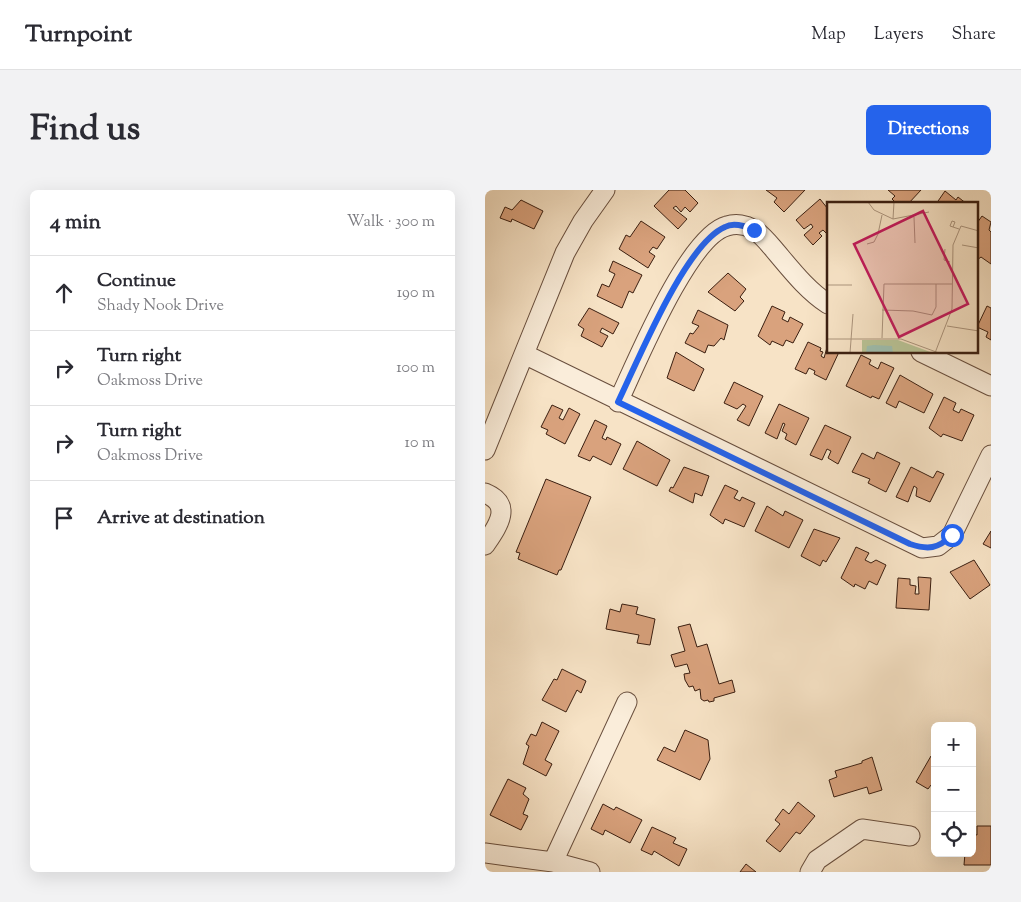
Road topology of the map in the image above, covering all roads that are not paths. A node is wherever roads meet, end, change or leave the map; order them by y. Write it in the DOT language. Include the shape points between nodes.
graph roads {
  1 [pos="605,190"];
  2 [pos="827,303"];
  3 [pos="524,354"];
  4 [pos="925,354"];
  5 [pos="991,386"];
  6 [pos="618,402"];
  7 [pos="485,450"];
  8 [pos="991,455"];
  9 [pos="485,493"];
  10 [pos="485,545"];
  11 [pos="627,702"];
  12 [pos="910,836"];
  13 [pos="485,852"];
  14 [pos="553,862"];
  15 [pos="591,872"];
  16 [pos="810,872"];
  1 -- 3 [label="street" via="565,254"];
  2 -- 6 [label="street" via="807,288 763,236 745,226 726,226 709,239 683,272"];
  3 -- 6 [label="street"];
  3 -- 7 [label="street"];
  4 -- 5 [label="street"];
  6 -- 8 [label="street" via="922,548 938,546 952,535"];
  9 -- 10 [label="street" via="500,505 501,520"];
  11 -- 14 [label="street"];
  12 -- 16 [label="street" via="863,829 817,860"];
  13 -- 14 [label="street"];
  14 -- 15 [label="street"];
}
